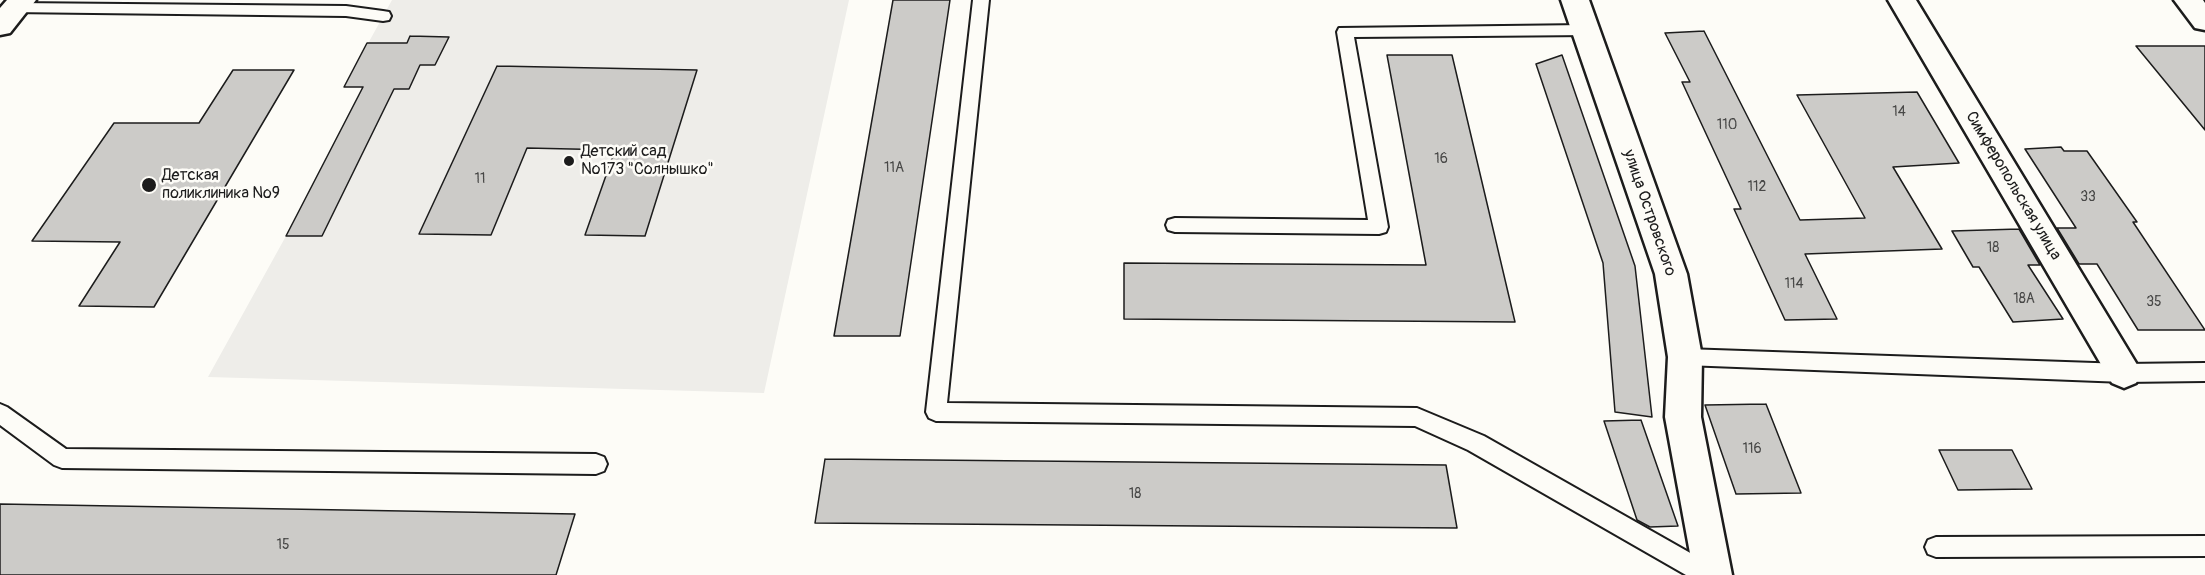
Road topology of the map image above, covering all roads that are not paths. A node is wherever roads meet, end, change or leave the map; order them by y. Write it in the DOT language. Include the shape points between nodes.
graph roads {
  1 [pos="981,0"];
  2 [pos="1575,0"];
  3 [pos="1902,0"];
  4 [pos="2188,0"];
  5 [pos="260,5"];
  6 [pos="12,11"];
  7 [pos="383,16"];
  8 [pos="2205,21"];
  9 [pos="1585,31"];
  10 [pos="1175,225"];
  11 [pos="1685,357"];
  12 [pos="2205,372"];
  13 [pos="2124,373"];
  14 [pos="1,414"];
  15 [pos="596,464"];
  16 [pos="2205,546"];
  17 [pos="1936,547"];
  18 [pos="1707,575"];
  19 [pos="1713,575"];
  1 -- 18 [label="lane" via="936,412 1417,417 1476,443"];
  2 -- 9 [label="street, улица Островского"];
  3 -- 13 [label="street, Симферопольская улица"];
  4 -- 8 [label="street"];
  5 -- 6 [label="lane"];
  5 -- 7 [label="lane"];
  9 -- 10 [label="lane" via="1345,32 1379,227"];
  9 -- 11 [label="street, улица Островского" via="1671,274"];
  11 -- 13 [label="lane"];
  11 -- 19 [label="street, улица Островского" via="1683,417"];
  12 -- 13 [label="lane"];
  14 -- 15 [label="lane" via="62,458"];
  16 -- 17 [label="lane"];
}
